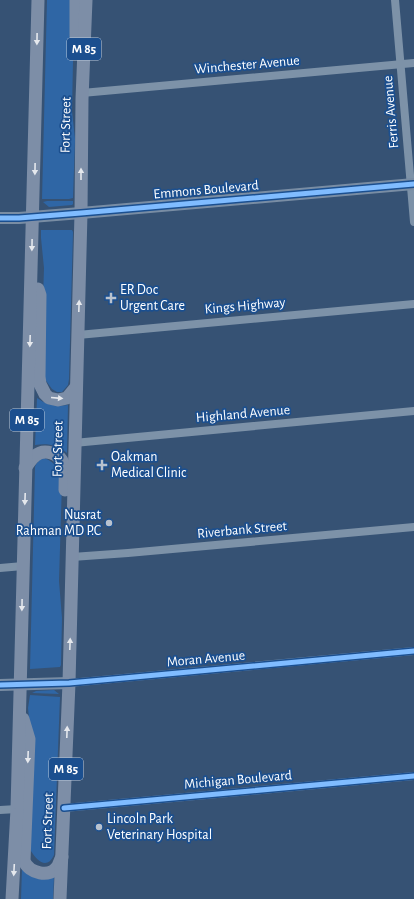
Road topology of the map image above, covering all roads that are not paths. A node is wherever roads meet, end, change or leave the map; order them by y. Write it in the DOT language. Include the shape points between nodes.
graph roads {
  1 [pos="38,0"];
  2 [pos="76,0"];
  3 [pos="86,0"];
  4 [pos="394,0"];
  5 [pos="414,63"];
  6 [pos="400,64"];
  7 [pos="82,96"];
  8 [pos="412,185"];
  9 [pos="81,213"];
  10 [pos="34,217"];
  11 [pos="0,218"];
  12 [pos="414,222"];
  13 [pos="32,274"];
  14 [pos="414,304"];
  15 [pos="78,335"];
  16 [pos="76,387"];
  17 [pos="414,411"];
  18 [pos="74,443"];
  19 [pos="30,455"];
  20 [pos="414,527"];
  21 [pos="72,557"];
  22 [pos="23,566"];
  23 [pos="0,568"];
  24 [pos="72,573"];
  25 [pos="414,651"];
  26 [pos="69,683"];
  27 [pos="20,684"];
  28 [pos="0,685"];
  29 [pos="19,706"];
  30 [pos="414,776"];
  31 [pos="64,808"];
  32 [pos="17,809"];
  33 [pos="0,810"];
  34 [pos="63,855"];
  35 [pos="12,899"];
  36 [pos="60,899"];
  1 -- 10 [label="main road, M 85, one-way"];
  2 -- 7 [label="main road" via="76,86"];
  3 -- 7 [label="main road, Fort Street / M 85"];
  4 -- 6 [label="street, Ferris Avenue"];
  5 -- 6 [label="street, Winchester Avenue"];
  6 -- 7 [label="street, Winchester Avenue"];
  6 -- 8 [label="street, Ferris Avenue"];
  9 -- 7 [label="main road, Fort Street / M 85, one-way"];
  8 -- 9 [label="street, Emmons Boulevard"];
  8 -- 12 [label="street, Ferris Avenue"];
  9 -- 10 [label="street, Emmons Boulevard"];
  15 -- 9 [label="main road, Fort Street / M 85, one-way"];
  10 -- 11 [label="street, Emmons Boulevard"];
  10 -- 13 [label="main road, M 85, one-way"];
  13 -- 16 [label="main road, one-way" via="40,295 39,378 42,391 49,398 58,400 67,398"];
  13 -- 19 [label="main road, M 85, one-way"];
  14 -- 15 [label="street, Kings Highway"];
  15 -- 16 [label="main road, Fort Street / M 85"];
  16 -- 18 [label="main road, Fort Street / M 85"];
  17 -- 18 [label="street, Highland Avenue"];
  18 -- 21 [label="main road, Fort Street / M 85"];
  19 -- 22 [label="main road, one-way" via="26,468"];
  19 -- 24 [label="main road" via="50,452 57,455 64,464 65,554"];
  20 -- 21 [label="street, Riverbank Street"];
  21 -- 24 [label="main road, Fort Street / M 85"];
  22 -- 23 [label="street"];
  22 -- 27 [label="main road, one-way"];
  26 -- 24 [label="main road, Fort Street / M 85, one-way"];
  25 -- 26 [label="street, Moran Avenue"];
  26 -- 27 [label="street, Moran Avenue"];
  31 -- 26 [label="main road, Fort Street / M 85, one-way"];
  27 -- 28 [label="street, Moran Avenue"];
  27 -- 29 [label="main road"];
  29 -- 32 [label="main road"];
  29 -- 34 [label="main road, one-way" via="29,739 24,861 30,870 42,874 49,873 57,867"];
  30 -- 31 [label="street, Michigan Boulevard"];
  31 -- 34 [label="main road, Fort Street / M 85"];
  32 -- 33 [label="street"];
  32 -- 35 [label="main road, one-way"];
  34 -- 36 [label="main road, Fort Street / M 85"];
}
